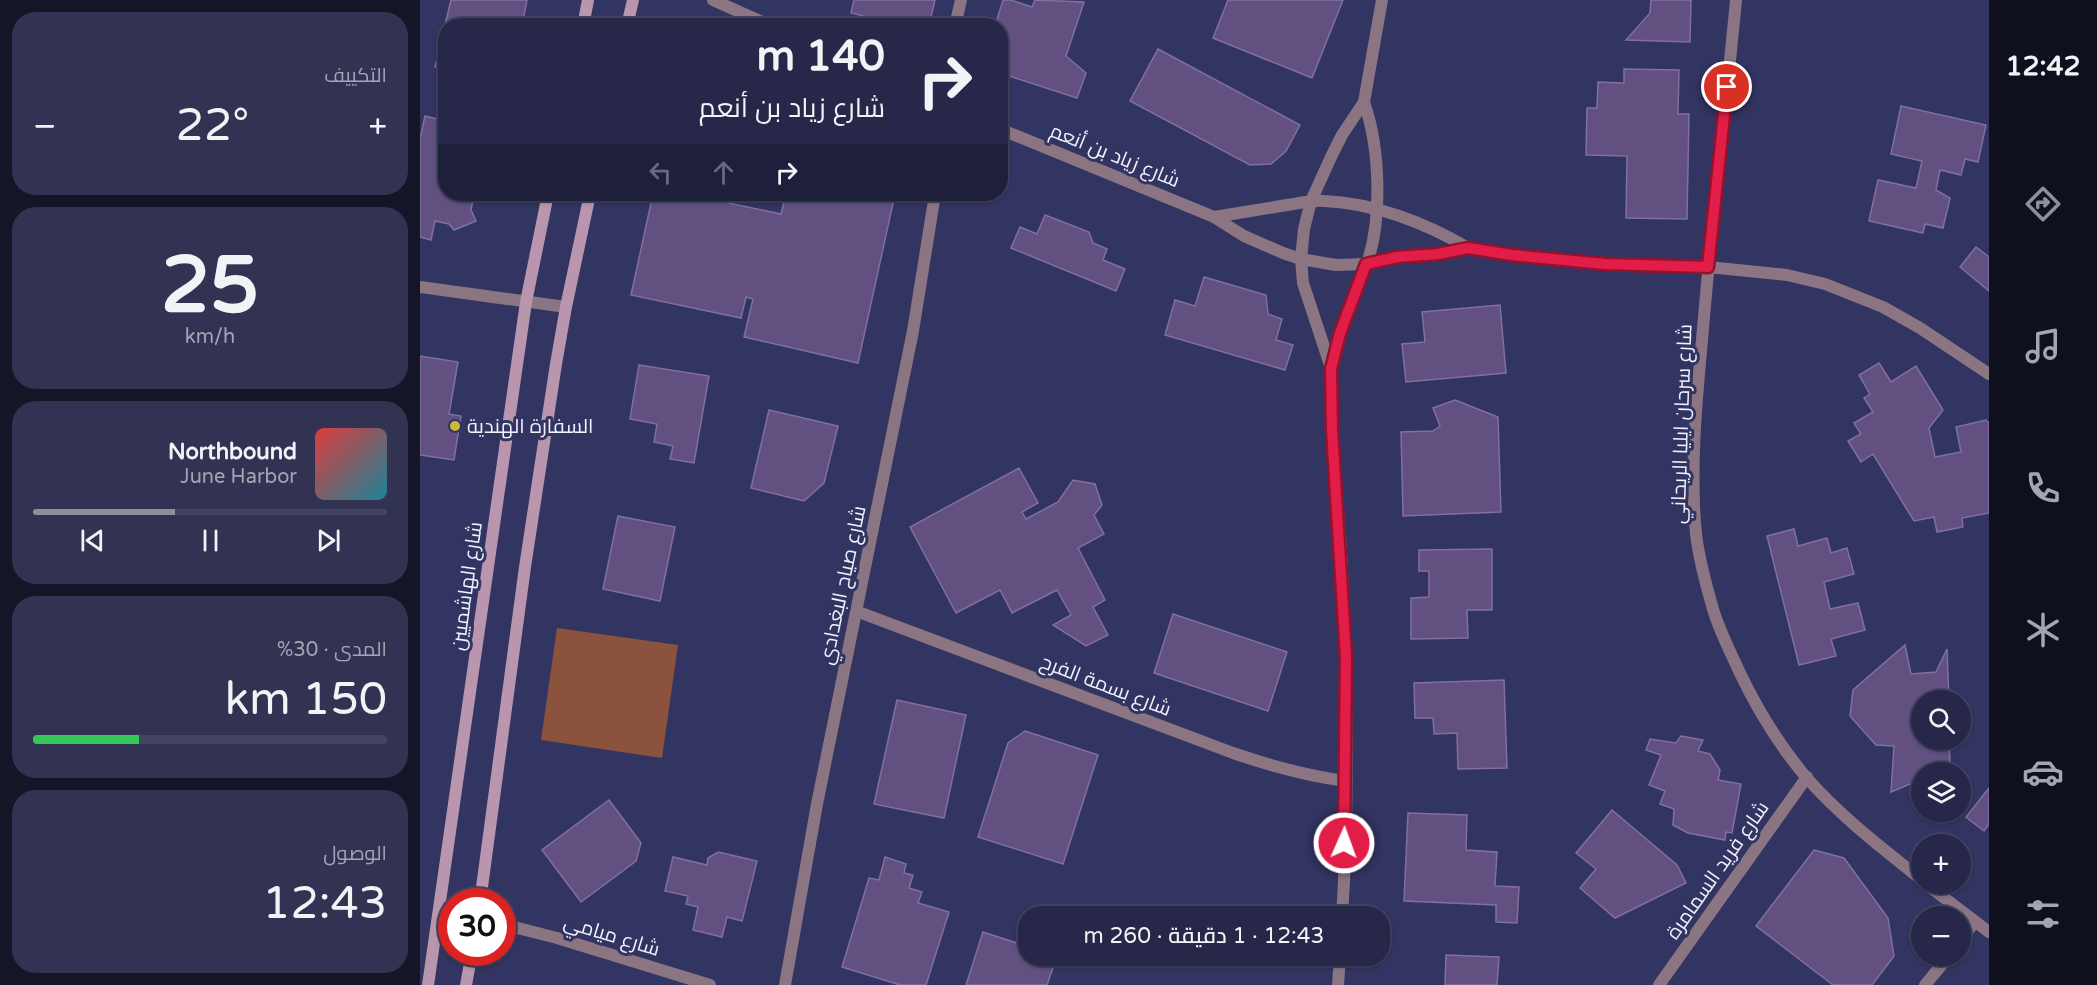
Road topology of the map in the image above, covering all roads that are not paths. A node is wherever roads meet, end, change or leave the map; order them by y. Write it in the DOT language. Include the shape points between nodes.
graph roads {
  1 [pos="588,0"];
  2 [pos="633,0"];
  3 [pos="713,0"];
  4 [pos="962,0"];
  5 [pos="1382,0"];
  6 [pos="1736,0"];
  7 [pos="585,18"];
  8 [pos="629,18"];
  9 [pos="753,18"];
  10 [pos="958,18"];
  11 [pos="1364,102"];
  12 [pos="1008,132"];
  13 [pos="547,201"];
  14 [pos="589,201"];
  15 [pos="934,201"];
  16 [pos="1311,201"];
  17 [pos="1377,210"];
  18 [pos="1214,217"];
  19 [pos="1468,248"];
  20 [pos="1301,259"];
  21 [pos="1366,264"];
  22 [pos="1708,267"];
  23 [pos="420,287"];
  24 [pos="526,302"];
  25 [pos="566,307"];
  26 [pos="1331,369"];
  27 [pos="1989,374"];
  28 [pos="856,611"];
  29 [pos="1807,777"];
  30 [pos="1346,781"];
  31 [pos="1911,871"];
  32 [pos="482,888"];
  33 [pos="1939,894"];
  34 [pos="1342,906"];
  35 [pos="1975,922"];
  36 [pos="1971,927"];
  37 [pos="516,928"];
  38 [pos="1989,932"];
  39 [pos="469,966"];
  40 [pos="1339,966"];
  41 [pos="1941,966"];
  42 [pos="428,985"];
  43 [pos="466,985"];
  44 [pos="710,985"];
  45 [pos="785,985"];
  46 [pos="1338,985"];
  47 [pos="1659,985"];
  48 [pos="1925,985"];
  1 -- 7 [label="main road"];
  2 -- 8 [label="main road"];
  3 -- 9 [label="street"];
  4 -- 10 [label="street"];
  5 -- 11 [label="street"];
  6 -- 22 [label="street, شارع سرحان ايليا الريحاني"];
  11 -- 16 [label="street" via="1342,135"];
  11 -- 17 [label="street" via="1373,140"];
  12 -- 18 [label="street, شارع زياد بن أنعم"];
  13 -- 24 [label="main road, شارع الهاشميين"];
  14 -- 25 [label="main road"];
  15 -- 28 [label="street, شارع صياح البغدادي" via="913,331"];
  16 -- 17 [label="street, شارع زياد بن أنعم" via="1342,202"];
  16 -- 18 [label="street, شارع زياد بن أنعم"];
  16 -- 20 [label="street"];
  17 -- 19 [label="street, شارع زياد بن أنعم" via="1429,228"];
  17 -- 21 [label="street" via="1375,235"];
  18 -- 20 [label="street, شارع زياد بن أنعم" via="1244,236"];
  19 -- 21 [label="street, شارع زياد بن أنعم"];
  19 -- 22 [label="street, شارع زياد بن أنعم" via="1605,264"];
  20 -- 21 [label="street, شارع زياد بن أنعم" via="1336,266"];
  20 -- 26 [label="street" via="1303,283"];
  21 -- 26 [label="street"];
  22 -- 27 [label="street, شارع زياد بن أنعم" via="1787,275 1852,294 1920,328"];
  22 -- 29 [label="street, شارع سرحان ايليا الريحاني" via="1695,466 1696,535 1713,612 1730,653 1760,711"];
  23 -- 24 [label="street"];
  24 -- 25 [label="street"];
  24 -- 42 [label="main road, شارع الهاشميين"];
  25 -- 32 [label="main road" via="525,567"];
  26 -- 30 [label="street" via="1346,657"];
  28 -- 30 [label="street, شارع بسمة الفرح" via="1233,753 1277,768"];
  28 -- 45 [label="street, شارع صياح البغدادي"];
  29 -- 31 [label="street, شارع سرحان ايليا الريحاني" via="1853,823"];
  29 -- 47 [label="street, شارع فريد السمامرة"];
  30 -- 34 [label="street"];
  33 -- 35 [label="street"];
  35 -- 36 [label="street"];
  35 -- 38 [label="street"];
  37 -- 44 [label="street, شارع ميامي"];
  39 -- 43 [label="main road"];
  40 -- 46 [label="street"];
  41 -- 48 [label="street"];
}
